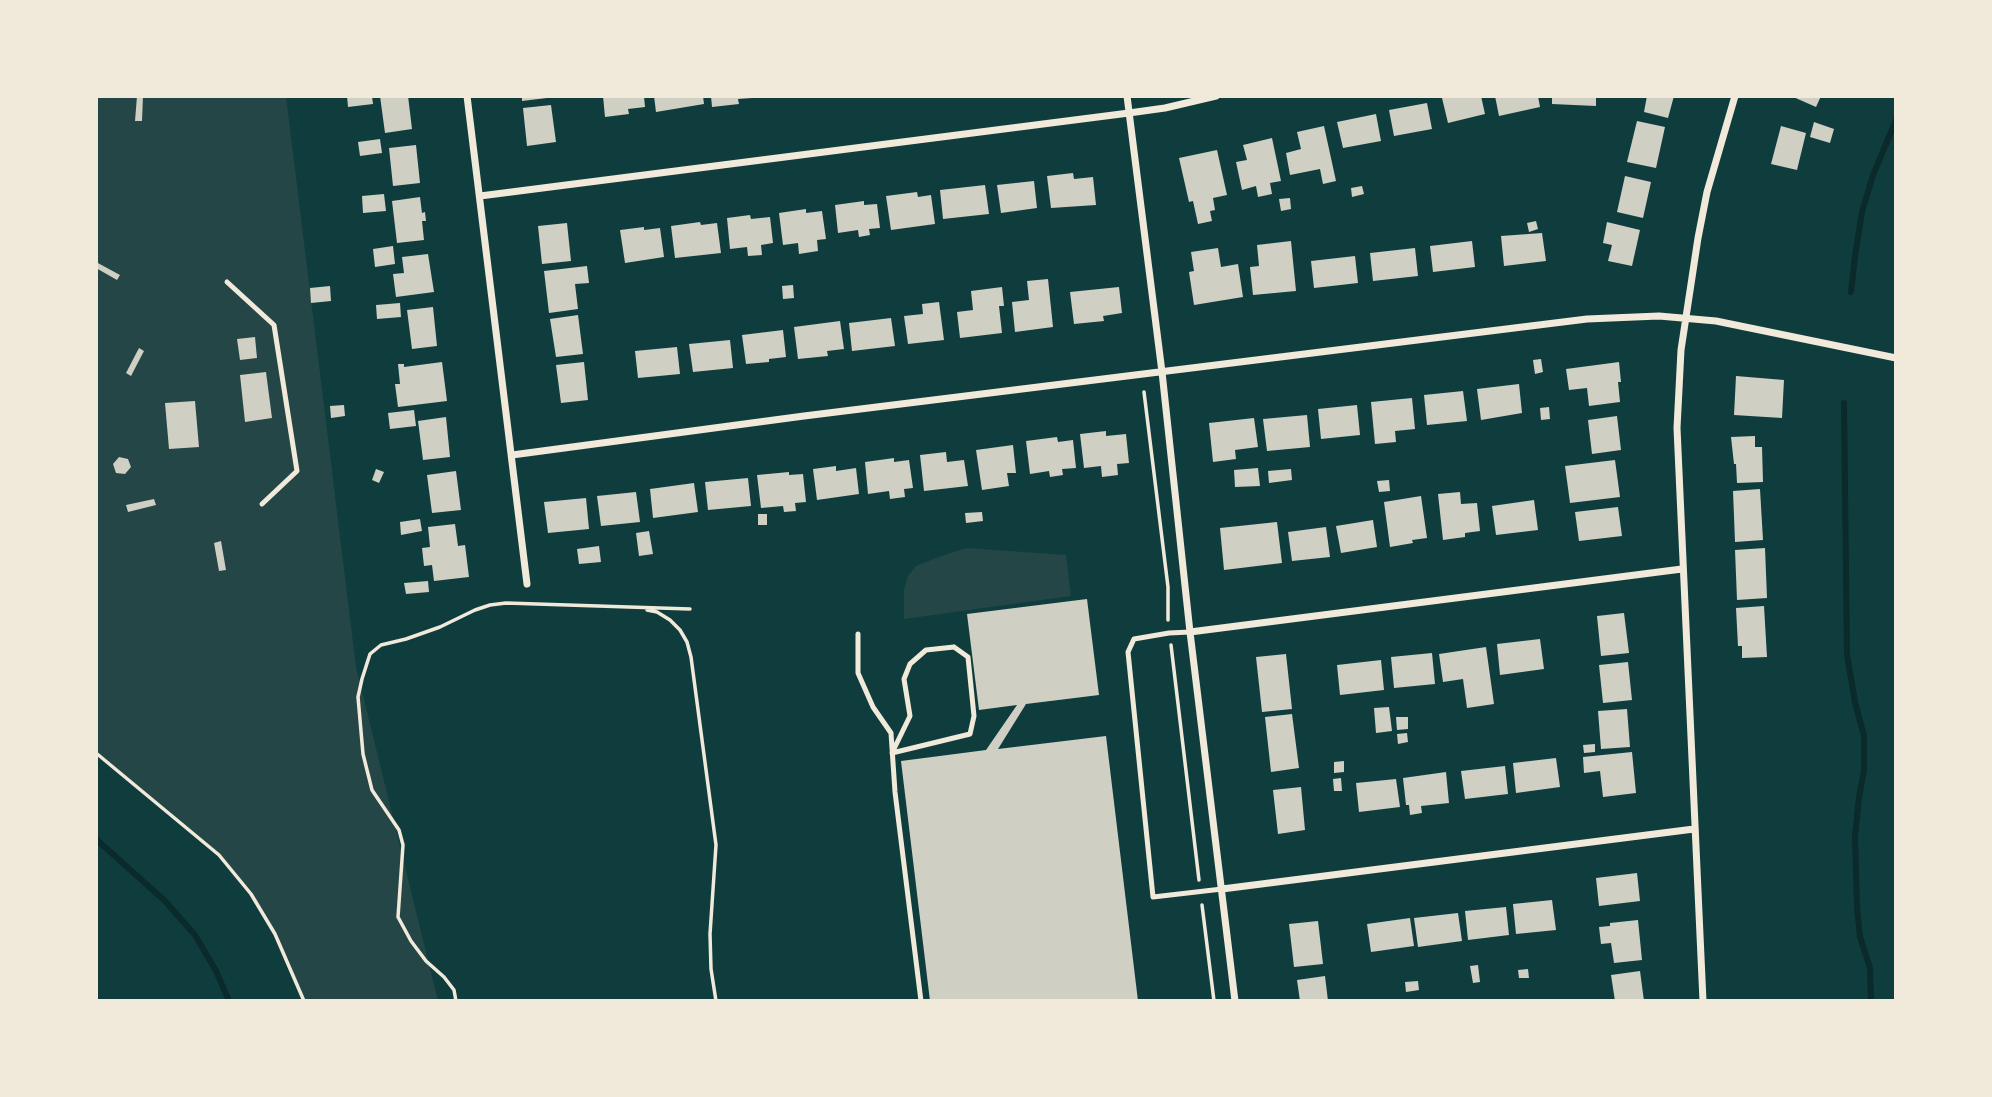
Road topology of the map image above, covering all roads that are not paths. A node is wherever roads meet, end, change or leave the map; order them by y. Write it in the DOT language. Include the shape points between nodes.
graph roads {
  1 [pos="467,96"];
  2 [pos="1127,96"];
  3 [pos="1216,96"];
  4 [pos="1735,96"];
  5 [pos="1129,113"];
  6 [pos="480,196"];
  7 [pos="227,282"];
  8 [pos="1685,318"];
  9 [pos="1896,358"];
  10 [pos="1162,372"];
  11 [pos="512,455"];
  12 [pos="262,504"];
  13 [pos="1682,569"];
  14 [pos="527,584"];
  15 [pos="1190,632"];
  16 [pos="858,635"];
  17 [pos="892,753"];
  18 [pos="1694,829"];
  19 [pos="1222,889"];
  20 [pos="920,1001"];
  21 [pos="1235,1001"];
  22 [pos="1703,1001"];
  1 -- 6 [label="street"];
  2 -- 5 [label="street"];
  3 -- 5 [label="street"];
  4 -- 8 [label="street" via="1707,192"];
  5 -- 6 [label="street"];
  5 -- 10 [label="street"];
  6 -- 11 [label="street"];
  7 -- 12 [label="lane" via="274,325 297,471"];
  8 -- 9 [label="street"];
  8 -- 10 [label="street" via="1587,319"];
  8 -- 13 [label="street" via="1677,428"];
  10 -- 11 [label="street"];
  10 -- 15 [label="street"];
  11 -- 14 [label="street"];
  13 -- 15 [label="street"];
  13 -- 18 [label="street"];
  15 -- 19 [label="street"];
  15 -- 19 [label="lane" via="1134,639 1128,652 1153,897"];
  16 -- 17 [label="lane" via="858,673 891,733"];
  17 -- 17 [label="lane" via="970,734 974,716 968,657 954,647 926,650 910,664 904,679 910,716"];
  17 -- 20 [label="lane"];
  18 -- 19 [label="street"];
  18 -- 22 [label="street"];
  19 -- 21 [label="street"];
}
